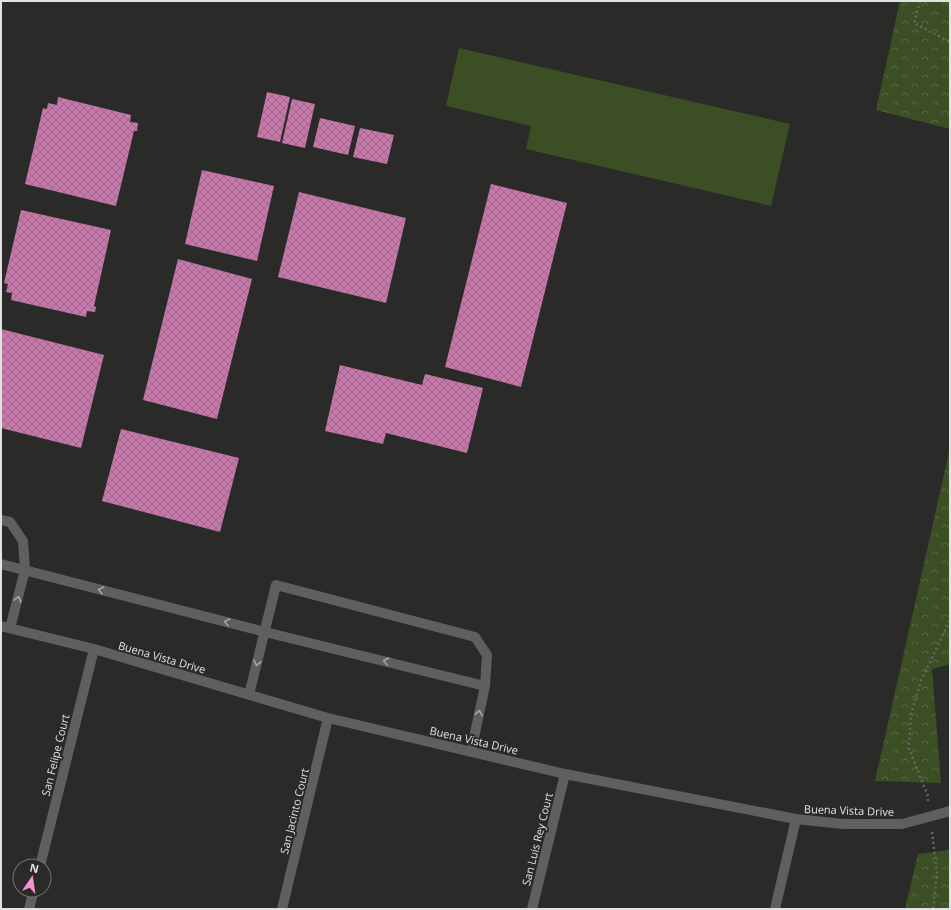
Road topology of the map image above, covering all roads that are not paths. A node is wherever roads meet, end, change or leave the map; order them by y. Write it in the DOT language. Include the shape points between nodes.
graph roads {
  1 [pos="1,520"];
  2 [pos="1,564"];
  3 [pos="25,570"];
  4 [pos="6,627"];
  5 [pos="265,632"];
  6 [pos="94,650"];
  7 [pos="485,686"];
  8 [pos="249,695"];
  9 [pos="328,718"];
  10 [pos="471,752"];
  11 [pos="565,774"];
  12 [pos="950,811"];
  13 [pos="796,820"];
  14 [pos="42,858"];
  15 [pos="32,898"];
  16 [pos="29,909"];
  17 [pos="282,909"];
  18 [pos="532,909"];
  19 [pos="775,909"];
  1 -- 3 [label="street" via="10,522 23,541"];
  2 -- 3 [label="street"];
  4 -- 3 [label="street, one-way"];
  5 -- 3 [label="street, one-way"];
  4 -- 6 [label="street, Buena Vista Drive"];
  7 -- 5 [label="street, one-way"];
  5 -- 7 [label="street" via="276,585 475,637 487,655"];
  5 -- 8 [label="street, one-way"];
  6 -- 8 [label="street, Buena Vista Drive"];
  6 -- 14 [label="street, San Felipe Court"];
  10 -- 7 [label="street, one-way"];
  8 -- 9 [label="street, Buena Vista Drive"];
  9 -- 10 [label="street, Buena Vista Drive"];
  9 -- 17 [label="street, San Jacinto Court"];
  10 -- 11 [label="street, Buena Vista Drive"];
  11 -- 13 [label="street, Buena Vista Drive"];
  11 -- 18 [label="street, San Luis Rey Court"];
  12 -- 13 [label="street, Buena Vista Drive" via="902,824 843,824"];
  13 -- 19 [label="street"];
  15 -- 16 [label="street"];
}
